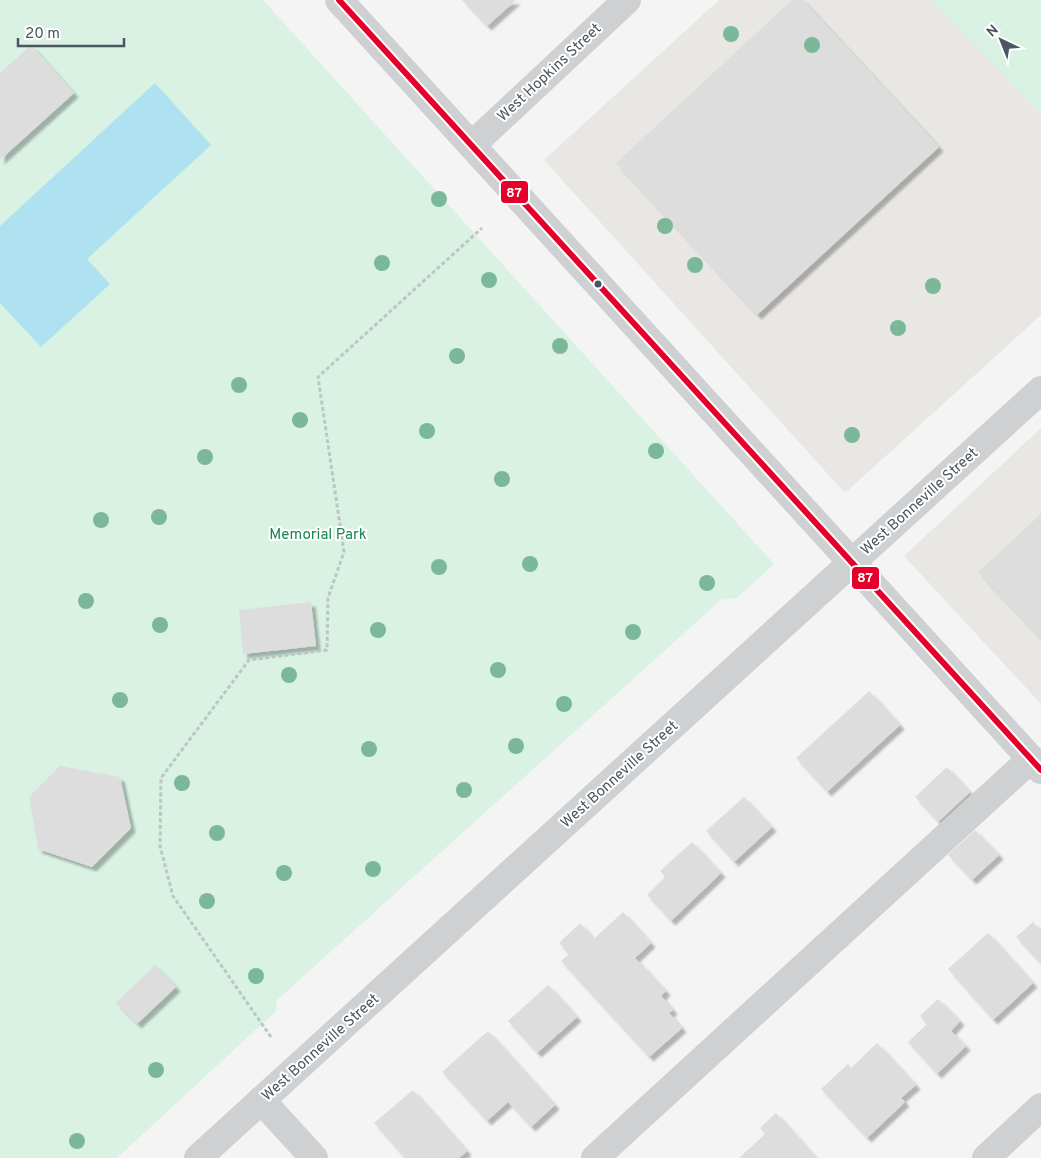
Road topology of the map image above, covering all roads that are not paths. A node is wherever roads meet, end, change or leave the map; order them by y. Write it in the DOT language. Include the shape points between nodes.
graph roads {
  1 [pos="339,0"];
  2 [pos="627,0"];
  3 [pos="472,145"];
  4 [pos="1041,390"];
  5 [pos="852,562"];
  6 [pos="1036,764"];
  7 [pos="261,1100"];
  8 [pos="1041,1107"];
  9 [pos="198,1158"];
  10 [pos="314,1158"];
  11 [pos="595,1158"];
  12 [pos="986,1158"];
  1 -- 3 [label="street"];
  2 -- 3 [label="street, West Hopkins Street"];
  3 -- 5 [label="street"];
  4 -- 5 [label="street, West Bonneville Street"];
  5 -- 6 [label="street"];
  5 -- 7 [label="street, West Bonneville Street"];
  6 -- 11 [label="street"];
  7 -- 9 [label="street, West Bonneville Street"];
  7 -- 10 [label="street"];
  8 -- 12 [label="street"];
}
